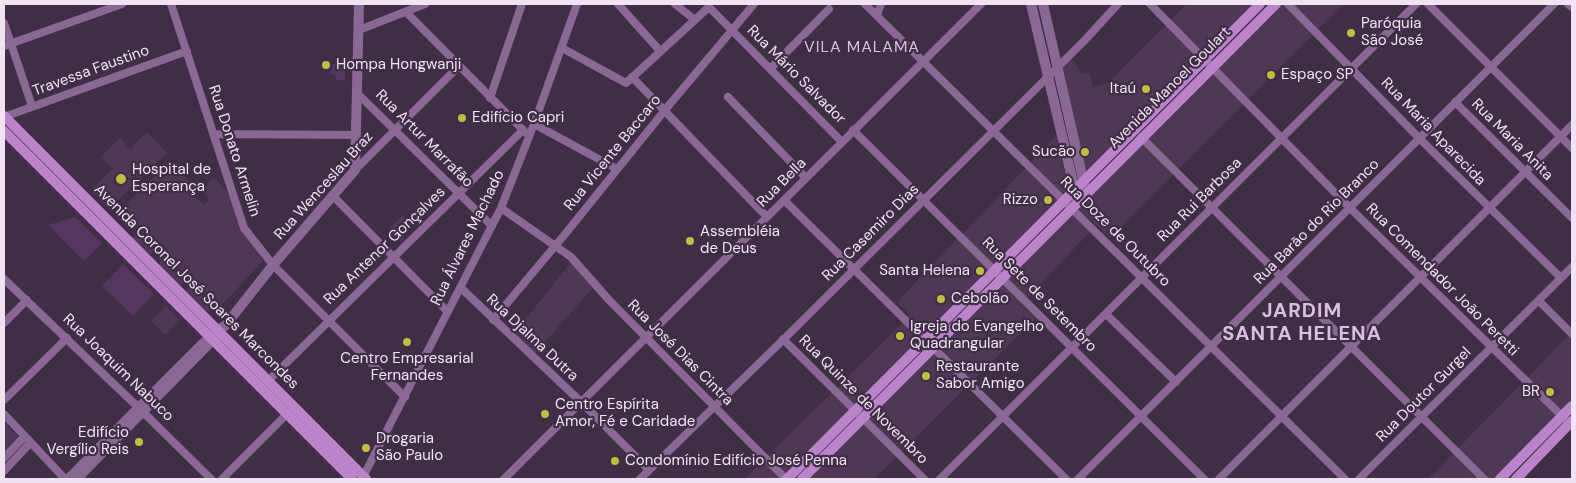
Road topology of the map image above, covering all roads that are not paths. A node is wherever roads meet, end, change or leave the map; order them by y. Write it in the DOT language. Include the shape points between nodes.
graph roads {
  1 [pos="122,4"];
  2 [pos="171,4"];
  3 [pos="359,4"];
  4 [pos="425,4"];
  5 [pos="522,4"];
  6 [pos="577,4"];
  7 [pos="618,4"];
  8 [pos="675,4"];
  9 [pos="754,4"];
  10 [pos="865,4"];
  11 [pos="881,4"];
  12 [pos="981,4"];
  13 [pos="1031,4"];
  14 [pos="1043,4"];
  15 [pos="1118,4"];
  16 [pos="1150,4"];
  17 [pos="1260,4"];
  18 [pos="1276,4"];
  19 [pos="1288,4"];
  20 [pos="1416,4"];
  21 [pos="1428,4"];
  22 [pos="1554,4"];
  23 [pos="1568,4"];
  24 [pos="1572,8"];
  25 [pos="829,9"];
  26 [pos="406,12"];
  27 [pos="876,15"];
  28 [pos="694,20"];
  29 [pos="4,23"];
  30 [pos="359,30"];
  31 [pos="732,30"];
  32 [pos="7,45"];
  33 [pos="562,48"];
  34 [pos="187,51"];
  35 [pos="660,51"];
  36 [pos="1205,60"];
  37 [pos="923,61"];
  38 [pos="459,66"];
  39 [pos="1492,66"];
  40 [pos="1057,67"];
  41 [pos="1213,67"];
  42 [pos="1352,68"];
  43 [pos="770,69"];
  44 [pos="1048,76"];
  45 [pos="629,80"];
  46 [pos="357,93"];
  47 [pos="728,97"];
  48 [pos="490,98"];
  49 [pos="1455,102"];
  50 [pos="32,106"];
  51 [pos="664,110"];
  52 [pos="4,117"];
  53 [pos="534,124"];
  54 [pos="1572,125"];
  55 [pos="395,130"];
  56 [pos="854,130"];
  57 [pos="993,130"];
  58 [pos="4,131"];
  59 [pos="526,133"];
  60 [pos="214,134"];
  61 [pos="356,135"];
  62 [pos="1561,136"];
  63 [pos="1141,137"];
  64 [pos="1282,138"];
  65 [pos="1419,138"];
  66 [pos="842,142"];
  67 [pos="1572,148"];
  68 [pos="617,169"];
  69 [pos="355,170"];
  70 [pos="1525,172"];
  71 [pos="806,178"];
  72 [pos="1083,182"];
  73 [pos="1075,191"];
  74 [pos="459,193"];
  75 [pos="1086,193"];
  76 [pos="332,195"];
  77 [pos="784,200"];
  78 [pos="924,200"];
  79 [pos="1068,205"];
  80 [pos="501,208"];
  81 [pos="1212,208"];
  82 [pos="1350,208"];
  83 [pos="1489,208"];
  84 [pos="767,217"];
  85 [pos="1572,218"];
  86 [pos="492,226"];
  87 [pos="556,246"];
  88 [pos="394,256"];
  89 [pos="273,265"];
  90 [pos="1572,267"];
  91 [pos="854,268"];
  92 [pos="999,275"];
  93 [pos="1282,277"];
  94 [pos="1419,277"];
  95 [pos="1142,278"];
  96 [pos="1561,278"];
  97 [pos="4,279"];
  98 [pos="461,288"];
  99 [pos="27,300"];
  100 [pos="1539,301"];
  101 [pos="448,312"];
  102 [pos="1106,314"];
  103 [pos="329,320"];
  104 [pos="493,320"];
  105 [pos="4,323"];
  106 [pos="1572,334"];
  107 [pos="215,335"];
  108 [pos="646,337"];
  109 [pos="66,338"];
  110 [pos="784,339"];
  111 [pos="929,345"];
  112 [pos="1351,346"];
  113 [pos="1212,347"];
  114 [pos="1073,348"];
  115 [pos="1492,348"];
  116 [pos="268,381"];
  117 [pos="1176,382"];
  118 [pos="405,397"];
  119 [pos="4,400"];
  120 [pos="581,402"];
  121 [pos="1572,406"];
  122 [pos="715,407"];
  123 [pos="141,409"];
  124 [pos="854,410"];
  125 [pos="4,414"];
  126 [pos="293,415"];
  127 [pos="1280,416"];
  128 [pos="1141,417"];
  129 [pos="1422,417"];
  130 [pos="1003,418"];
  131 [pos="863,419"];
  132 [pos="1569,422"];
  133 [pos="27,440"];
  134 [pos="4,458"];
  135 [pos="4,471"];
  136 [pos="645,476"];
  137 [pos="364,478"];
  138 [pos="66,479"];
  139 [pos="78,479"];
  140 [pos="210,479"];
  141 [pos="222,479"];
  142 [pos="352,479"];
  143 [pos="504,479"];
  144 [pos="786,479"];
  145 [pos="802,479"];
  146 [pos="924,479"];
  147 [pos="940,479"];
  148 [pos="1066,479"];
  149 [pos="1078,479"];
  150 [pos="1204,479"];
  151 [pos="1218,479"];
  152 [pos="1346,479"];
  153 [pos="1359,479"];
  154 [pos="1484,479"];
  155 [pos="1500,479"];
  156 [pos="1516,479"];
  1 -- 32 [label="street"];
  2 -- 34 [label="street, Rua Donato Armelin"];
  3 -- 30 [label="street"];
  4 -- 26 [label="street"];
  5 -- 48 [label="street"];
  6 -- 33 [label="street, Rua Álvares Machado"];
  7 -- 35 [label="street"];
  8 -- 28 [label="street"];
  9 -- 31 [label="street, Rua Vicente Baccaro"];
  10 -- 27 [label="street, Rua Doze de Outubro"];
  11 -- 27 [label="street"];
  12 -- 37 [label="street, Rua Bella"];
  13 -- 44 [label="street"];
  14 -- 40 [label="street"];
  15 -- 40 [label="street, Rua Casemiro Dias"];
  16 -- 36 [label="street, Rua Comendador João Peretti"];
  17 -- 36 [label="main road, Avenida Manoel Goulart"];
  18 -- 41 [label="main road, Avenida Manoel Goulart"];
  19 -- 42 [label="street, Rua Maria Aparecida"];
  20 -- 42 [label="street, Rua Rui Barbosa"];
  21 -- 39 [label="street"];
  22 -- 39 [label="street, Rua Barão do Rio Branco"];
  23 -- 24 [label="street"];
  25 -- 43 [label="street"];
  26 -- 30 [label="street"];
  26 -- 38 [label="street"];
  27 -- 37 [label="street, Rua Doze de Outubro"];
  28 -- 31 [label="street, Rua Mário Salvador" via="708,7"];
  28 -- 35 [label="street"];
  29 -- 32 [label="street"];
  30 -- 46 [label="street"];
  31 -- 43 [label="street, Rua Mário Salvador"];
  31 -- 51 [label="street, Rua Vicente Baccaro"];
  32 -- 50 [label="street"];
  33 -- 45 [label="street"];
  33 -- 53 [label="street, Rua Álvares Machado"];
  34 -- 50 [label="street, Travessa Faustino"];
  34 -- 60 [label="street, Rua Donato Armelin"];
  35 -- 45 [label="street"];
  36 -- 41 [label="street, Rua Comendador João Peretti"];
  36 -- 72 [label="main road, Avenida Manoel Goulart"];
  37 -- 56 [label="street, Rua Bella"];
  37 -- 57 [label="street, Rua Doze de Outubro"];
  38 -- 48 [label="street"];
  38 -- 55 [label="street, Rua Wenceslau Braz"];
  39 -- 49 [label="street, Rua Barão do Rio Branco"];
  39 -- 62 [label="street"];
  40 -- 44 [label="street, Rua Casemiro Dias"];
  40 -- 72 [label="street"];
  41 -- 63 [label="main road, Avenida Manoel Goulart"];
  41 -- 64 [label="street, Rua Comendador João Peretti"];
  42 -- 64 [label="street, Rua Rui Barbosa"];
  42 -- 65 [label="street, Rua Maria Aparecida"];
  43 -- 66 [label="street, Rua Mário Salvador"];
  44 -- 57 [label="street, Rua Casemiro Dias"];
  44 -- 73 [label="street"];
  45 -- 51 [label="street"];
  46 -- 55 [label="street, Rua Artur Marrafão"];
  46 -- 61 [label="street"];
  47 -- 71 [label="street"];
  48 -- 59 [label="street"];
  49 -- 65 [label="street, Rua Barão do Rio Branco"];
  49 -- 70 [label="street, Rua Maria Anita"];
  50 -- 52 [label="street, Travessa Faustino"];
  51 -- 68 [label="street, Rua Vicente Baccaro"];
  51 -- 84 [label="street"];
  52 -- 107 [label="main road, Avenida Coronel José Soares Marcondes"];
  53 -- 59 [label="street, Rua Álvares Machado"];
  53 -- 68 [label="street"];
  54 -- 62 [label="street"];
  55 -- 69 [label="street, Rua Wenceslau Braz"];
  55 -- 74 [label="street, Rua Artur Marrafão"];
  56 -- 66 [label="street, Rua Bella"];
  56 -- 78 [label="street, Rua Sete de Setembro"];
  57 -- 78 [label="street, Rua Casemiro Dias"];
  57 -- 79 [label="street, Rua Doze de Outubro"];
  58 -- 107 [label="main road, Avenida Coronel José Soares Marcondes"];
  59 -- 74 [label="street, Rua Antenor Gonçalves"];
  59 -- 80 [label="street, Rua Álvares Machado"];
  60 -- 61 [label="street"];
  60 -- 89 [label="street, Rua Donato Armelin" via="244,228"];
  61 -- 69 [label="street"];
  62 -- 67 [label="street"];
  62 -- 70 [label="street"];
  63 -- 75 [label="main road, Avenida Manoel Goulart"];
  63 -- 81 [label="street"];
  64 -- 81 [label="street, Rua Rui Barbosa"];
  64 -- 82 [label="street, Rua Comendador João Peretti"];
  65 -- 82 [label="street, Rua Barão do Rio Branco"];
  65 -- 83 [label="street, Rua Maria Aparecida"];
  66 -- 71 [label="street, Rua Bella"];
  68 -- 87 [label="street, Rua Vicente Baccaro"];
  69 -- 76 [label="street, Rua Wenceslau Braz"];
  70 -- 83 [label="street"];
  70 -- 85 [label="street, Rua Maria Anita"];
  71 -- 77 [label="street, Rua Bella"];
  72 -- 73 [label="main road, Avenida Manoel Goulart"];
  72 -- 75 [label="street"];
  73 -- 75 [label="street"];
  73 -- 79 [label="main road, Avenida Manoel Goulart"];
  74 -- 86 [label="street, Rua Artur Marrafão"];
  74 -- 88 [label="street, Rua Antenor Gonçalves"];
  75 -- 79 [label="main road, Avenida Manoel Goulart"];
  76 -- 88 [label="street"];
  76 -- 89 [label="street, Rua Wenceslau Braz"];
  77 -- 84 [label="street, Rua Bella"];
  77 -- 91 [label="street"];
  78 -- 91 [label="street, Rua Casemiro Dias"];
  78 -- 92 [label="street, Rua Sete de Setembro"];
  79 -- 92 [label="main road, Avenida Manoel Goulart"];
  79 -- 95 [label="street, Rua Doze de Outubro"];
  80 -- 86 [label="street, Rua Álvares Machado"];
  80 -- 87 [label="street, Rua José Dias Cintra"];
  81 -- 93 [label="street"];
  81 -- 95 [label="street, Rua Rui Barbosa"];
  82 -- 93 [label="street, Rua Barão do Rio Branco"];
  82 -- 94 [label="street, Rua Comendador João Peretti"];
  83 -- 94 [label="street"];
  83 -- 96 [label="street, Rua Maria Aparecida"];
  84 -- 108 [label="street, Rua Bella"];
  86 -- 98 [label="street, Rua Álvares Machado"];
  87 -- 104 [label="street, Rua Vicente Baccaro"];
  87 -- 108 [label="street, Rua José Dias Cintra" via="571,257"];
  88 -- 101 [label="street"];
  88 -- 103 [label="street, Rua Antenor Gonçalves"];
  89 -- 103 [label="street, Rua Donato Armelin"];
  89 -- 107 [label="street, Rua Wenceslau Braz" via="226,326"];
  90 -- 96 [label="street, Rua Doutor Gurgel"];
  91 -- 110 [label="street, Rua Casemiro Dias"];
  91 -- 111 [label="street"];
  92 -- 111 [label="main road, Avenida Manoel Goulart"];
  92 -- 114 [label="street, Rua Sete de Setembro"];
  93 -- 112 [label="street"];
  93 -- 113 [label="street, Rua Barão do Rio Branco"];
  94 -- 112 [label="street"];
  94 -- 115 [label="street, Rua Comendador João Peretti"];
  95 -- 102 [label="street, Rua Rui Barbosa"];
  95 -- 113 [label="street, Rua Doze de Outubro"];
  96 -- 100 [label="street, Rua Doutor Gurgel"];
  97 -- 99 [label="street, Rua Joaquim Nabuco"];
  98 -- 101 [label="street, Rua Álvares Machado"];
  98 -- 104 [label="street, Rua Djalma Dutra"];
  99 -- 105 [label="street"];
  99 -- 109 [label="street, Rua Joaquim Nabuco"];
  100 -- 106 [label="street"];
  100 -- 115 [label="street, Rua Doutor Gurgel"];
  101 -- 118 [label="street, Rua Álvares Machado"];
  102 -- 114 [label="street, Rua Rui Barbosa"];
  102 -- 117 [label="street"];
  103 -- 116 [label="street, Rua Antenor Gonçalves"];
  103 -- 118 [label="street, Rua Donato Armelin"];
  104 -- 120 [label="street, Rua Djalma Dutra"];
  107 -- 116 [label="main road, Avenida Coronel José Soares Marcondes"];
  107 -- 123 [label="street"];
  107 -- 126 [label="main road, Avenida Coronel José Soares Marcondes"];
  108 -- 120 [label="street, Rua Bella"];
  108 -- 122 [label="street, Rua José Dias Cintra"];
  109 -- 119 [label="street"];
  109 -- 123 [label="street, Rua Joaquim Nabuco"];
  110 -- 122 [label="street, Rua Casemiro Dias"];
  110 -- 124 [label="street, Rua Quinze de Novembro"];
  111 -- 124 [label="main road, Avenida Manoel Goulart"];
  111 -- 130 [label="street"];
  111 -- 131 [label="main road, Avenida Manoel Goulart"];
  112 -- 127 [label="street"];
  112 -- 129 [label="street"];
  113 -- 117 [label="street, Rua Barão do Rio Branco"];
  113 -- 127 [label="street, Rua Doze de Outubro"];
  114 -- 128 [label="street, Rua Sete de Setembro"];
  114 -- 130 [label="street, Rua Rui Barbosa"];
  115 -- 129 [label="street, Rua Doutor Gurgel"];
  115 -- 132 [label="street, Rua Comendador João Peretti"];
  116 -- 126 [label="main road, Avenida Coronel José Soares Marcondes"];
  117 -- 128 [label="street, Rua Barão do Rio Branco"];
  118 -- 137 [label="street, Rua Álvares Machado"];
  120 -- 136 [label="street, Rua Djalma Dutra"];
  120 -- 143 [label="street, Rua Bella"];
  121 -- 132 [label="main road"];
  122 -- 136 [label="street, Rua Casemiro Dias"];
  122 -- 144 [label="street, Rua José Dias Cintra"];
  123 -- 138 [label="street"];
  123 -- 139 [label="street"];
  123 -- 140 [label="street, Rua Joaquim Nabuco"];
  124 -- 131 [label="street, Rua Quinze de Novembro"];
  124 -- 144 [label="main road, Avenida Manoel Goulart"];
  125 -- 133 [label="street"];
  126 -- 137 [label="main road, Avenida Coronel José Soares Marcondes"];
  126 -- 141 [label="street"];
  126 -- 142 [label="main road, Avenida Coronel José Soares Marcondes"];
  127 -- 151 [label="street"];
  127 -- 152 [label="street, Rua Doze de Outubro"];
  128 -- 149 [label="street, Rua Barão do Rio Branco"];
  128 -- 150 [label="street, Rua Sete de Setembro"];
  129 -- 153 [label="street, Rua Doutor Gurgel"];
  129 -- 154 [label="street"];
  130 -- 147 [label="street, Rua Rui Barbosa"];
  130 -- 148 [label="street"];
  131 -- 145 [label="main road, Avenida Manoel Goulart"];
  131 -- 146 [label="street, Rua Quinze de Novembro"];
  132 -- 155 [label="main road"];
  132 -- 156 [label="main road"];
  133 -- 134 [label="street"];
  133 -- 135 [label="street"];
  133 -- 138 [label="street"];
}
